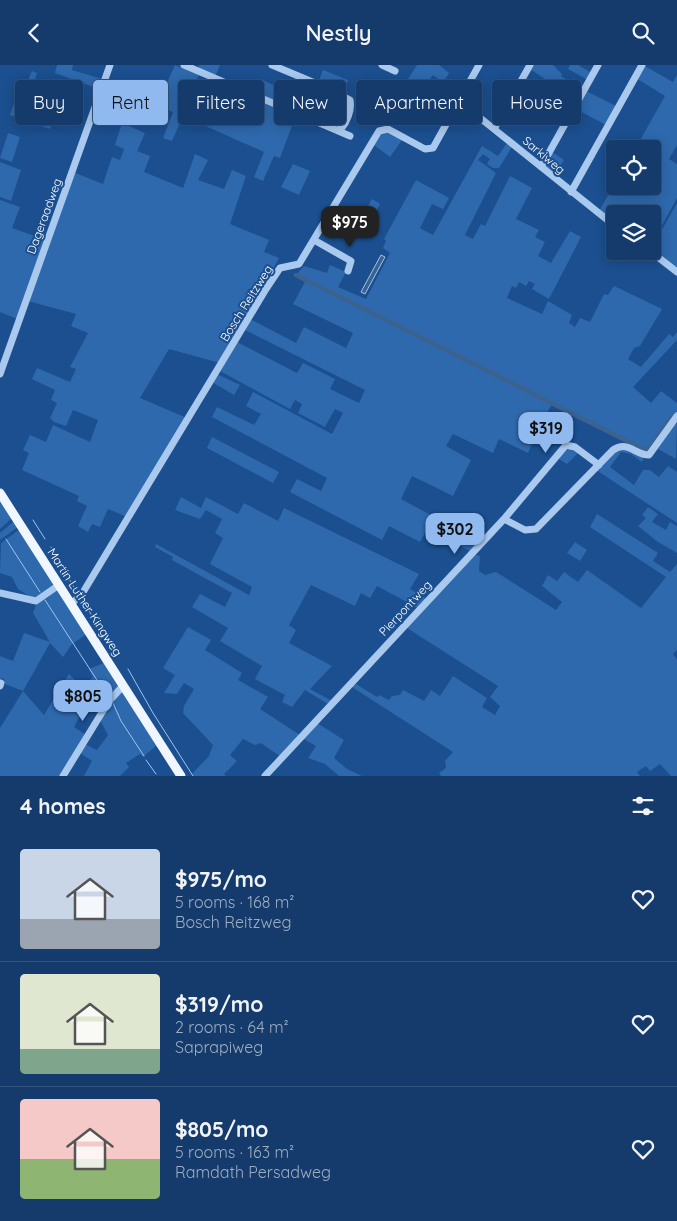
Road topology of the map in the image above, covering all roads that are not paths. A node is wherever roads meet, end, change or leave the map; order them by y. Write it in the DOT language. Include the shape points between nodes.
graph roads {
  1 [pos="110,65"];
  2 [pos="184,65"];
  3 [pos="272,65"];
  4 [pos="382,65"];
  5 [pos="479,65"];
  6 [pos="530,65"];
  7 [pos="598,65"];
  8 [pos="642,65"];
  9 [pos="395,71"];
  10 [pos="471,80"];
  11 [pos="482,119"];
  12 [pos="446,125"];
  13 [pos="494,129"];
  14 [pos="337,130"];
  15 [pos="350,135"];
  16 [pos="541,167"];
  17 [pos="571,192"];
  18 [pos="606,219"];
  19 [pos="314,240"];
  20 [pos="661,260"];
  21 [pos="348,271"];
  22 [pos="677,272"];
  23 [pos="0,374"];
  24 [pos="677,416"];
  25 [pos="599,465"];
  26 [pos="0,493"];
  27 [pos="504,519"];
  28 [pos="59,585"];
  29 [pos="0,593"];
  30 [pos="72,604"];
  31 [pos="123,686"];
  32 [pos="63,776"];
  33 [pos="181,776"];
  34 [pos="265,776"];
  1 -- 23 [label="street, Dageraadweg"];
  2 -- 14 [label="street"];
  3 -- 14 [label="street" via="350,100 347,119"];
  4 -- 9 [label="street"];
  5 -- 10 [label="street, Bosch Reitzweg"];
  6 -- 13 [label="street"];
  7 -- 16 [label="street"];
  8 -- 17 [label="street"];
  11 -- 13 [label="street, Sarkiweg"];
  12 -- 19 [label="street, Bosch Reitzweg" via="429,150 388,129 380,131"];
  13 -- 16 [label="street, Sarkiweg"];
  14 -- 15 [label="street"];
  16 -- 17 [label="street, Sarkiweg"];
  17 -- 18 [label="street, Sarkiweg"];
  19 -- 21 [label="street" via="350,261"];
  19 -- 30 [label="street, Bosch Reitzweg" via="300,264 280,268 82,594"];
  20 -- 22 [label="street"];
  24 -- 25 [label="street" via="649,455 622,445"];
  25 -- 27 [label="street" via="536,529 525,530"];
  25 -- 27 [label="street, Pierpontweg" via="575,447 566,445"];
  26 -- 28 [label="main road, Martin Luther Kingweg"];
  27 -- 34 [label="street, Pierpontweg"];
  28 -- 29 [label="street" via="36,601"];
  28 -- 30 [label="main road, Martin Luther Kingweg"];
  30 -- 31 [label="main road, Martin Luther Kingweg"];
  31 -- 32 [label="street" via="109,701"];
  31 -- 33 [label="main road, Martin Luther Kingweg"];
}
